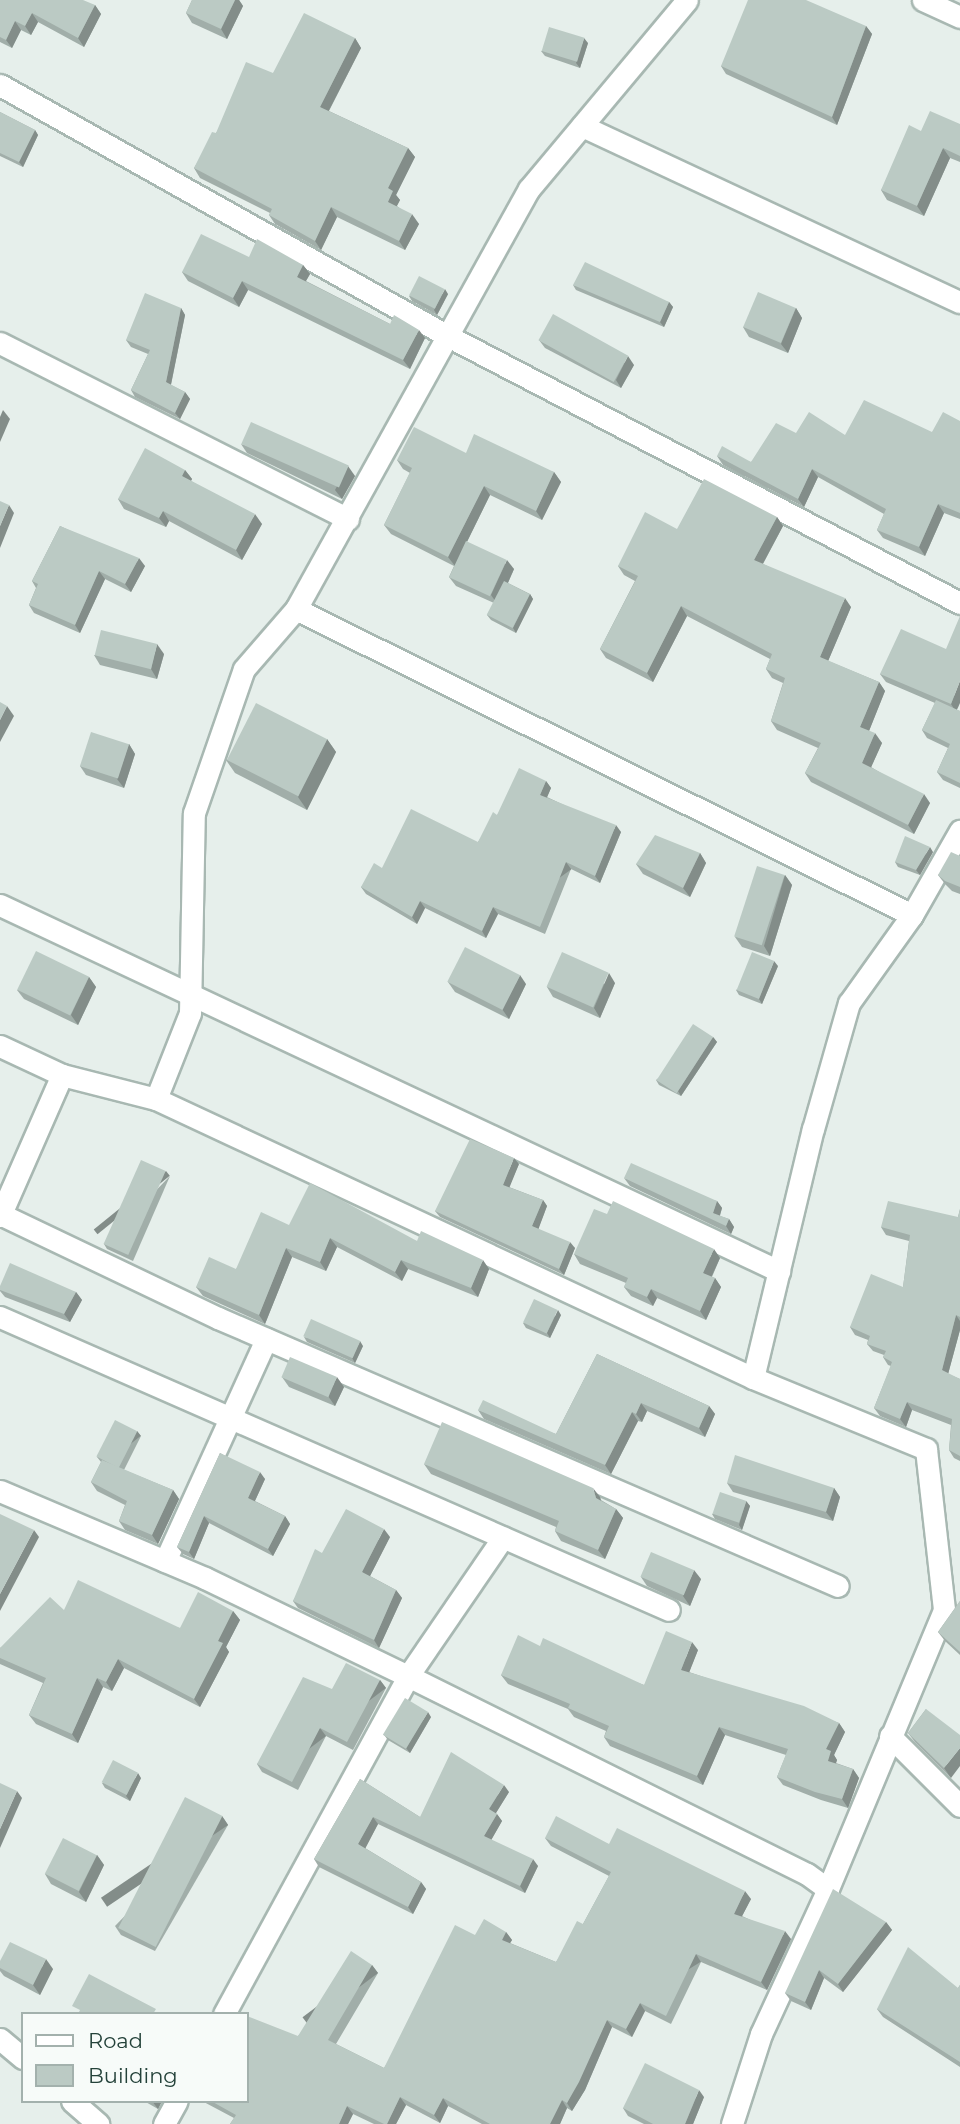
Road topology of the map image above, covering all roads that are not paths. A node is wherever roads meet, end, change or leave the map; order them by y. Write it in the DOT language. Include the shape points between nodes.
graph roads {
  1 [pos="687,0"];
  2 [pos="923,0"];
  3 [pos="960,17"];
  4 [pos="0,85"];
  5 [pos="582,126"];
  6 [pos="960,302"];
  7 [pos="446,335"];
  8 [pos="0,343"];
  9 [pos="348,519"];
  10 [pos="960,603"];
  11 [pos="296,609"];
  12 [pos="960,831"];
  13 [pos="0,905"];
  14 [pos="912,915"];
  15 [pos="190,998"];
  16 [pos="0,1046"];
  17 [pos="62,1075"];
  18 [pos="156,1099"];
  19 [pos="0,1215"];
  20 [pos="779,1271"];
  21 [pos="0,1317"];
  22 [pos="266,1339"];
  23 [pos="753,1378"];
  24 [pos="233,1420"];
  25 [pos="0,1491"];
  26 [pos="503,1537"];
  27 [pos="165,1561"];
  28 [pos="950,1566"];
  29 [pos="838,1586"];
  30 [pos="669,1610"];
  31 [pos="408,1676"];
  32 [pos="890,1736"];
  33 [pos="960,1806"];
  34 [pos="828,1889"];
  35 [pos="226,2012"];
  36 [pos="0,2039"];
  37 [pos="21,2056"];
  38 [pos="74,2103"];
  39 [pos="176,2103"];
  40 [pos="98,2124"];
  41 [pos="164,2124"];
  42 [pos="732,2124"];
  1 -- 5 [label="street"];
  2 -- 3 [label="street"];
  4 -- 7 [label="street"];
  5 -- 6 [label="street"];
  5 -- 7 [label="street" via="529,189"];
  7 -- 9 [label="street"];
  7 -- 10 [label="street"];
  8 -- 9 [label="street"];
  9 -- 11 [label="street"];
  11 -- 14 [label="street"];
  11 -- 15 [label="street" via="244,668 194,813"];
  12 -- 14 [label="street"];
  13 -- 15 [label="street"];
  14 -- 20 [label="street" via="849,1003"];
  15 -- 18 [label="street" via="190,1013"];
  15 -- 20 [label="street"];
  16 -- 17 [label="street"];
  17 -- 18 [label="street"];
  17 -- 19 [label="street"];
  18 -- 23 [label="street"];
  19 -- 22 [label="street"];
  20 -- 23 [label="street"];
  21 -- 24 [label="street"];
  22 -- 24 [label="street"];
  22 -- 29 [label="street"];
  23 -- 28 [label="street" via="926,1449"];
  24 -- 26 [label="street"];
  24 -- 27 [label="street"];
  25 -- 27 [label="street"];
  26 -- 30 [label="street"];
  26 -- 31 [label="street"];
  27 -- 31 [label="street"];
  28 -- 32 [label="street" via="944,1610"];
  31 -- 34 [label="street" via="807,1874"];
  31 -- 35 [label="street"];
  32 -- 33 [label="street"];
  32 -- 34 [label="street"];
  34 -- 42 [label="street" via="761,2034"];
  36 -- 37 [label="street"];
  38 -- 40 [label="street"];
  39 -- 41 [label="street"];
}
